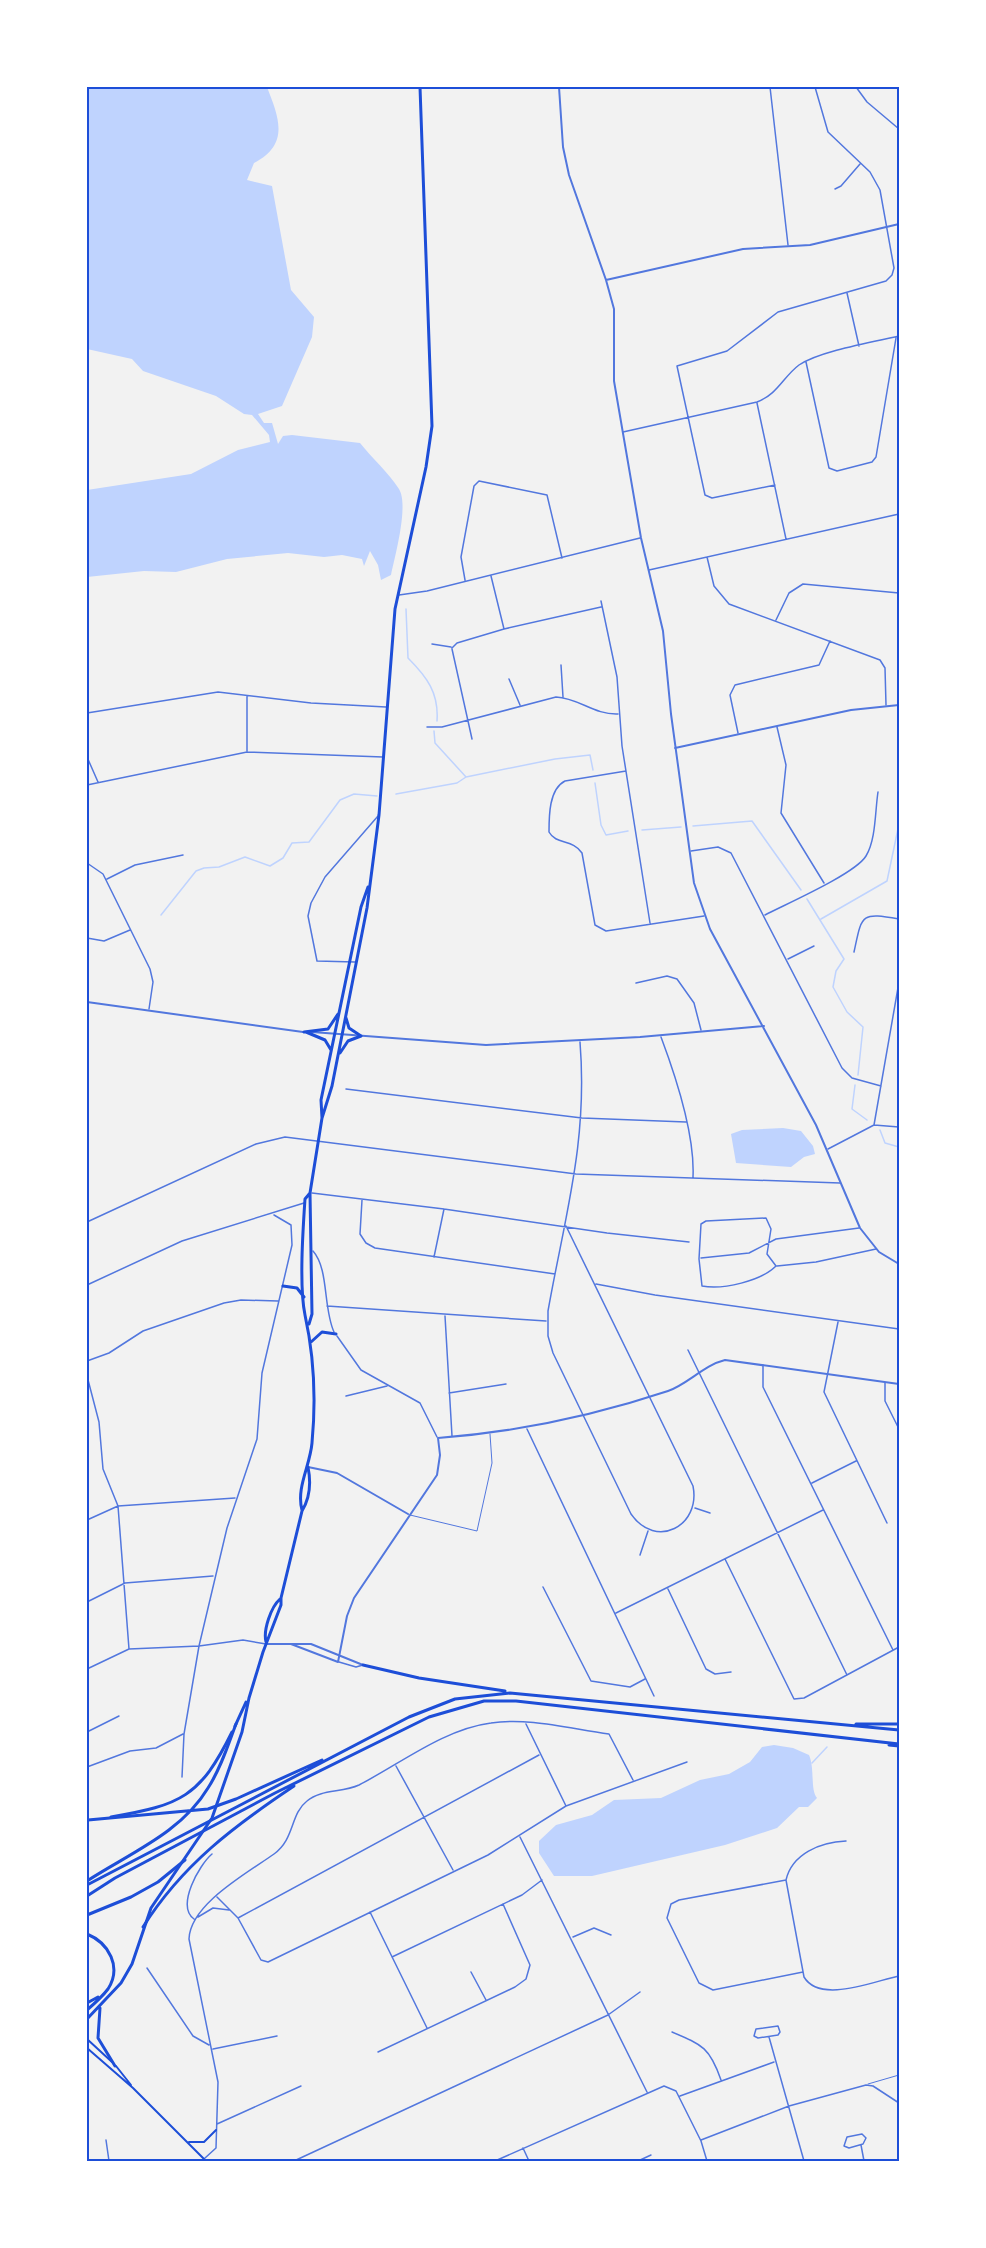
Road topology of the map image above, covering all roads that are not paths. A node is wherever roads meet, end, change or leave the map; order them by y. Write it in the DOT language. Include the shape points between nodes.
graph roads {
  1 [pos="420,87"];
  2 [pos="559,87"];
  3 [pos="770,87"];
  4 [pos="815,87"];
  5 [pos="855,87"];
  6 [pos="899,129"];
  7 [pos="861,163"];
  8 [pos="835,189"];
  9 [pos="899,224"];
  10 [pos="888,226"];
  11 [pos="788,245"];
  12 [pos="606,280"];
  13 [pos="846,292"];
  14 [pos="898,336"];
  15 [pos="859,346"];
  16 [pos="806,361"];
  17 [pos="757,402"];
  18 [pos="688,418"];
  19 [pos="623,432"];
  20 [pos="775,485"];
  21 [pos="899,514"];
  22 [pos="641,538"];
  23 [pos="786,540"];
  24 [pos="707,557"];
  25 [pos="562,558"];
  26 [pos="649,570"];
  27 [pos="491,575"];
  28 [pos="465,581"];
  29 [pos="899,593"];
  30 [pos="397,595"];
  31 [pos="601,601"];
  32 [pos="602,607"];
  33 [pos="776,621"];
  34 [pos="504,629"];
  35 [pos="830,641"];
  36 [pos="432,645"];
  37 [pos="452,648"];
  38 [pos="561,665"];
  39 [pos="509,679"];
  40 [pos="247,696"];
  41 [pos="563,698"];
  42 [pos="899,705"];
  43 [pos="520,706"];
  44 [pos="886,706"];
  45 [pos="386,707"];
  46 [pos="87,713"];
  47 [pos="619,714"];
  48 [pos="468,719"];
  49 [pos="776,726"];
  50 [pos="428,727"];
  51 [pos="738,734"];
  52 [pos="472,739"];
  53 [pos="675,748"];
  54 [pos="247,752"];
  55 [pos="87,757"];
  56 [pos="384,757"];
  57 [pos="626,771"];
  58 [pos="98,783"];
  59 [pos="87,785"];
  60 [pos="878,792"];
  61 [pos="379,815"];
  62 [pos="690,851"];
  63 [pos="183,855"];
  64 [pos="87,863"];
  65 [pos="107,880"];
  66 [pos="370,880"];
  67 [pos="825,884"];
  68 [pos="704,916"];
  69 [pos="764,916"];
  70 [pos="899,919"];
  71 [pos="650,923"];
  72 [pos="131,930"];
  73 [pos="87,938"];
  74 [pos="814,946"];
  75 [pos="854,952"];
  76 [pos="787,959"];
  77 [pos="349,962"];
  78 [pos="356,962"];
  79 [pos="899,982"];
  80 [pos="636,983"];
  81 [pos="87,1002"];
  82 [pos="341,1008"];
  83 [pos="149,1010"];
  84 [pos="346,1015"];
  85 [pos="764,1026"];
  86 [pos="701,1031"];
  87 [pos="304,1032"];
  88 [pos="336,1034"];
  89 [pos="342,1034"];
  90 [pos="660,1035"];
  91 [pos="361,1036"];
  92 [pos="580,1042"];
  93 [pos="331,1051"];
  94 [pos="338,1057"];
  95 [pos="881,1086"];
  96 [pos="346,1089"];
  97 [pos="322,1118"];
  98 [pos="582,1118"];
  99 [pos="686,1122"];
  100 [pos="874,1125"];
  101 [pos="899,1127"];
  102 [pos="318,1141"];
  103 [pos="827,1149"];
  104 [pos="576,1174"];
  105 [pos="693,1178"];
  106 [pos="840,1183"];
  107 [pos="310,1193"];
  108 [pos="362,1198"];
  109 [pos="305,1203"];
  110 [pos="444,1209"];
  111 [pos="274,1215"];
  112 [pos="87,1222"];
  113 [pos="566,1226"];
  114 [pos="860,1228"];
  115 [pos="689,1242"];
  116 [pos="770,1242"];
  117 [pos="310,1248"];
  118 [pos="876,1249"];
  119 [pos="434,1258"];
  120 [pos="699,1259"];
  121 [pos="899,1264"];
  122 [pos="776,1266"];
  123 [pos="556,1274"];
  124 [pos="596,1284"];
  125 [pos="87,1285"];
  126 [pos="283,1286"];
  127 [pos="305,1298"];
  128 [pos="279,1301"];
  129 [pos="326,1306"];
  130 [pos="445,1315"];
  131 [pos="547,1321"];
  132 [pos="838,1322"];
  133 [pos="309,1324"];
  134 [pos="899,1329"];
  135 [pos="336,1334"];
  136 [pos="309,1343"];
  137 [pos="688,1350"];
  138 [pos="87,1361"];
  139 [pos="763,1364"];
  140 [pos="699,1373"];
  141 [pos="827,1375"];
  142 [pos="87,1376"];
  143 [pos="885,1382"];
  144 [pos="506,1384"];
  145 [pos="899,1384"];
  146 [pos="388,1386"];
  147 [pos="448,1393"];
  148 [pos="346,1395"];
  149 [pos="650,1396"];
  150 [pos="582,1415"];
  151 [pos="526,1428"];
  152 [pos="899,1429"];
  153 [pos="490,1432"];
  154 [pos="452,1437"];
  155 [pos="438,1438"];
  156 [pos="857,1460"];
  157 [pos="308,1467"];
  158 [pos="811,1483"];
  159 [pos="236,1498"];
  160 [pos="118,1506"];
  161 [pos="694,1508"];
  162 [pos="824,1509"];
  163 [pos="302,1511"];
  164 [pos="710,1513"];
  165 [pos="408,1514"];
  166 [pos="87,1520"];
  167 [pos="887,1523"];
  168 [pos="649,1530"];
  169 [pos="777,1533"];
  170 [pos="640,1555"];
  171 [pos="725,1559"];
  172 [pos="214,1576"];
  173 [pos="125,1583"];
  174 [pos="543,1587"];
  175 [pos="668,1588"];
  176 [pos="87,1602"];
  177 [pos="616,1613"];
  178 [pos="266,1644"];
  179 [pos="291,1644"];
  180 [pos="199,1646"];
  181 [pos="899,1647"];
  182 [pos="129,1649"];
  183 [pos="893,1650"];
  184 [pos="340,1656"];
  185 [pos="338,1662"];
  186 [pos="363,1665"];
  187 [pos="87,1670"];
  188 [pos="731,1672"];
  189 [pos="847,1675"];
  190 [pos="646,1679"];
  191 [pos="510,1693"];
  192 [pos="654,1696"];
  193 [pos="249,1698"];
  194 [pos="119,1716"];
  195 [pos="525,1723"];
  196 [pos="236,1724"];
  197 [pos="899,1724"];
  198 [pos="836,1725"];
  199 [pos="899,1730"];
  200 [pos="87,1732"];
  201 [pos="184,1734"];
  202 [pos="899,1745"];
  203 [pos="350,1746"];
  204 [pos="539,1755"];
  205 [pos="687,1762"];
  206 [pos="396,1766"];
  207 [pos="87,1767"];
  208 [pos="182,1777"];
  209 [pos="304,1780"];
  210 [pos="633,1780"];
  211 [pos="566,1806"];
  212 [pos="423,1816"];
  213 [pos="88,1820"];
  214 [pos="520,1836"];
  215 [pos="846,1840"];
  216 [pos="212,1854"];
  217 [pos="185,1860"];
  218 [pos="453,1872"];
  219 [pos="543,1879"];
  220 [pos="786,1880"];
  221 [pos="87,1883"];
  222 [pos="87,1896"];
  223 [pos="217,1897"];
  224 [pos="502,1904"];
  225 [pos="230,1911"];
  226 [pos="370,1911"];
  227 [pos="87,1915"];
  228 [pos="238,1918"];
  229 [pos="194,1919"];
  230 [pos="143,1926"];
  231 [pos="87,1934"];
  232 [pos="611,1935"];
  233 [pos="572,1937"];
  234 [pos="392,1957"];
  235 [pos="147,1968"];
  236 [pos="471,1972"];
  237 [pos="803,1972"];
  238 [pos="899,1976"];
  239 [pos="640,1992"];
  240 [pos="105,1993"];
  241 [pos="486,2000"];
  242 [pos="87,2003"];
  243 [pos="100,2006"];
  244 [pos="87,2010"];
  245 [pos="608,2015"];
  246 [pos="87,2019"];
  247 [pos="427,2028"];
  248 [pos="672,2032"];
  249 [pos="277,2036"];
  250 [pos="769,2037"];
  251 [pos="87,2039"];
  252 [pos="211,2047"];
  253 [pos="87,2048"];
  254 [pos="378,2052"];
  255 [pos="775,2061"];
  256 [pos="115,2066"];
  257 [pos="899,2075"];
  258 [pos="721,2080"];
  259 [pos="866,2085"];
  260 [pos="301,2086"];
  261 [pos="133,2088"];
  262 [pos="647,2092"];
  263 [pos="679,2097"];
  264 [pos="899,2103"];
  265 [pos="789,2106"];
  266 [pos="217,2124"];
  267 [pos="216,2130"];
  268 [pos="106,2140"];
  269 [pos="701,2140"];
  270 [pos="189,2142"];
  271 [pos="861,2145"];
  272 [pos="523,2148"];
  273 [pos="651,2155"];
  274 [pos="205,2160"];
  275 [pos="109,2161"];
  276 [pos="294,2161"];
  277 [pos="495,2161"];
  278 [pos="529,2161"];
  279 [pos="638,2161"];
  280 [pos="707,2161"];
  281 [pos="804,2161"];
  282 [pos="864,2161"];
  1 -- 30 [label="main road" via="432,426"];
  2 -- 12 [label="street" via="569,175"];
  3 -- 11 [label="street"];
  4 -- 7 [label="street" via="828,132"];
  5 -- 6 [label="street"];
  7 -- 8 [label="street"];
  7 -- 10 [label="street" via="878,184"];
  9 -- 10 [label="street"];
  10 -- 11 [label="street" via="810,245"];
  10 -- 13 [label="street" via="892,275 886,281"];
  11 -- 12 [label="street" via="743,249"];
  12 -- 19 [label="street" via="615,321 613,368"];
  13 -- 15 [label="street"];
  13 -- 18 [label="street" via="778,312 727,351 682,363 677,367"];
  14 -- 15 [label="street"];
  14 -- 16 [label="street" via="872,462 837,471 829,468"];
  15 -- 16 [label="street"];
  16 -- 17 [label="street" via="774,393"];
  17 -- 18 [label="street"];
  17 -- 20 [label="street"];
  18 -- 19 [label="street"];
  18 -- 20 [label="street" via="706,495 712,498"];
  19 -- 22 [label="street"];
  20 -- 23 [label="street"];
  21 -- 23 [label="street"];
  22 -- 25 [label="street"];
  22 -- 26 [label="street"];
  23 -- 24 [label="street"];
  24 -- 26 [label="street"];
  24 -- 33 [label="street" via="714,586 724,601"];
  25 -- 27 [label="street"];
  25 -- 28 [label="street" via="547,495 481,480 474,486 461,557"];
  26 -- 53 [label="street" via="666,647"];
  27 -- 28 [label="street"];
  27 -- 34 [label="street"];
  28 -- 30 [label="street"];
  29 -- 33 [label="street" via="803,584 789,593"];
  30 -- 45 [label="main road"];
  31 -- 32 [label="street"];
  32 -- 34 [label="street"];
  32 -- 47 [label="street"];
  33 -- 35 [label="street"];
  34 -- 37 [label="street"];
  35 -- 44 [label="street" via="882,663"];
  35 -- 51 [label="street" via="819,665 735,685 730,695"];
  36 -- 37 [label="street"];
  37 -- 48 [label="street"];
  38 -- 41 [label="street"];
  39 -- 43 [label="street"];
  40 -- 45 [label="street"];
  40 -- 46 [label="street" via="206,692"];
  40 -- 54 [label="street"];
  41 -- 43 [label="street"];
  41 -- 47 [label="street" via="602,714"];
  42 -- 44 [label="street"];
  43 -- 48 [label="street"];
  44 -- 49 [label="street"];
  45 -- 56 [label="main road"];
  47 -- 57 [label="street"];
  48 -- 50 [label="street"];
  48 -- 52 [label="street"];
  49 -- 51 [label="street"];
  49 -- 67 [label="street" via="786,765 781,813"];
  51 -- 53 [label="street"];
  53 -- 62 [label="street"];
  54 -- 56 [label="street"];
  54 -- 58 [label="street"];
  55 -- 58 [label="street"];
  56 -- 61 [label="main road"];
  57 -- 71 [label="street"];
  57 -- 71 [label="street" via="560,784 554,792 549,832 555,839 573,843 582,853 597,928 606,931"];
  58 -- 59 [label="street"];
  60 -- 67 [label="street" via="867,855 850,871"];
  61 -- 66 [label="main road"];
  61 -- 77 [label="street" via="325,877 309,911 317,961"];
  62 -- 68 [label="street" via="694,884"];
  62 -- 69 [label="street" via="718,848 731,853"];
  63 -- 65 [label="street" via="135,865"];
  64 -- 65 [label="street"];
  65 -- 72 [label="street"];
  66 -- 77 [label="main road"];
  66 -- 78 [label="main road"];
  67 -- 69 [label="street"];
  68 -- 71 [label="street"];
  68 -- 85 [label="street"];
  69 -- 76 [label="street"];
  70 -- 75 [label="street" via="872,914 864,917"];
  72 -- 73 [label="street" via="104,941"];
  72 -- 83 [label="street" via="152,975"];
  74 -- 76 [label="street"];
  76 -- 95 [label="street" via="845,1072 856,1080"];
  77 -- 78 [label="street"];
  77 -- 82 [label="main road"];
  78 -- 84 [label="main road"];
  79 -- 95 [label="street"];
  80 -- 86 [label="street" via="667,976 677,979 694,1003"];
  81 -- 83 [label="street"];
  82 -- 87 [label="main road" via="328,1029"];
  82 -- 88 [label="main road"];
  83 -- 87 [label="street"];
  84 -- 89 [label="main road"];
  84 -- 91 [label="main road" via="349,1028"];
  85 -- 86 [label="street"];
  85 -- 103 [label="street"];
  86 -- 90 [label="street"];
  87 -- 88 [label="street"];
  87 -- 93 [label="main road" via="325,1040"];
  88 -- 89 [label="street"];
  88 -- 93 [label="main road"];
  89 -- 91 [label="street"];
  89 -- 94 [label="main road"];
  90 -- 92 [label="street"];
  90 -- 99 [label="street"];
  91 -- 92 [label="street" via="480,1046"];
  91 -- 94 [label="main road" via="347,1042"];
  92 -- 98 [label="street"];
  93 -- 97 [label="main road" via="321,1100"];
  94 -- 97 [label="main road"];
  95 -- 100 [label="street"];
  96 -- 98 [label="street"];
  97 -- 102 [label="main road"];
  98 -- 99 [label="street"];
  98 -- 104 [label="street"];
  99 -- 105 [label="street" via="693,1149"];
  100 -- 101 [label="street"];
  100 -- 103 [label="street"];
  102 -- 104 [label="street"];
  102 -- 107 [label="main road"];
  102 -- 112 [label="street" via="285,1137 260,1143"];
  103 -- 106 [label="street"];
  104 -- 105 [label="street"];
  104 -- 113 [label="street"];
  105 -- 106 [label="street"];
  106 -- 114 [label="street"];
  107 -- 108 [label="street"];
  107 -- 109 [label="main road"];
  107 -- 117 [label="main road"];
  108 -- 110 [label="street"];
  108 -- 119 [label="street" via="360,1230 366,1243"];
  109 -- 111 [label="street"];
  109 -- 127 [label="main road"];
  110 -- 113 [label="street"];
  110 -- 119 [label="street"];
  111 -- 125 [label="street" via="182,1241"];
  111 -- 126 [label="street" via="288,1222 293,1233"];
  113 -- 115 [label="street"];
  113 -- 123 [label="street"];
  113 -- 124 [label="street"];
  114 -- 116 [label="street"];
  114 -- 118 [label="street"];
  116 -- 120 [label="street" via="749,1253"];
  116 -- 120 [label="street" via="771,1229 766,1218 705,1221 699,1227"];
  116 -- 122 [label="street" via="768,1254"];
  117 -- 129 [label="street" via="320,1262"];
  117 -- 133 [label="main road"];
  118 -- 121 [label="street"];
  118 -- 122 [label="street"];
  119 -- 123 [label="street"];
  120 -- 122 [label="street" via="700,1283 707,1287 749,1282"];
  123 -- 131 [label="street"];
  124 -- 132 [label="street"];
  124 -- 149 [label="street"];
  126 -- 127 [label="main road" via="297,1288"];
  126 -- 128 [label="street"];
  127 -- 133 [label="main road"];
  128 -- 138 [label="street" via="224,1303 143,1331 109,1353"];
  128 -- 159 [label="street" via="261,1379 257,1439"];
  129 -- 130 [label="street"];
  129 -- 135 [label="street"];
  130 -- 131 [label="street"];
  130 -- 147 [label="street"];
  131 -- 150 [label="street" via="553,1353"];
  132 -- 134 [label="street"];
  132 -- 141 [label="street"];
  133 -- 136 [label="main road"];
  135 -- 136 [label="main road" via="322,1332"];
  135 -- 146 [label="street" via="362,1370"];
  136 -- 157 [label="main road" via="314,1412"];
  137 -- 140 [label="street"];
  139 -- 140 [label="street" via="725,1360"];
  139 -- 141 [label="street"];
  139 -- 158 [label="street" via="763,1387"];
  140 -- 149 [label="street" via="675,1388"];
  140 -- 169 [label="street"];
  141 -- 143 [label="street"];
  141 -- 156 [label="street" via="824,1394"];
  142 -- 160 [label="street" via="99,1422 103,1469"];
  143 -- 145 [label="street"];
  143 -- 152 [label="street" via="884,1397"];
  144 -- 147 [label="street"];
  146 -- 148 [label="street"];
  146 -- 155 [label="street" via="420,1403"];
  147 -- 154 [label="street"];
  149 -- 150 [label="street"];
  149 -- 161 [label="street" via="693,1486"];
  150 -- 151 [label="street"];
  150 -- 168 [label="street" via="631,1514"];
  151 -- 153 [label="street"];
  151 -- 177 [label="street"];
  153 -- 154 [label="street"];
  153 -- 165 [label="lane" via="492,1463 477,1531"];
  154 -- 155 [label="street"];
  155 -- 165 [label="street" via="437,1475"];
  156 -- 158 [label="street"];
  156 -- 167 [label="street"];
  157 -- 163 [label="main road" via="300,1501"];
  157 -- 163 [label="main road" via="307,1504"];
  157 -- 165 [label="street" via="337,1473"];
  158 -- 162 [label="street"];
  159 -- 160 [label="street"];
  159 -- 172 [label="street"];
  160 -- 166 [label="street"];
  160 -- 173 [label="street"];
  161 -- 164 [label="street"];
  161 -- 168 [label="street" via="675,1528"];
  162 -- 169 [label="street"];
  162 -- 183 [label="street"];
  163 -- 178 [label="main road" via="280,1598 282,1605"];
  165 -- 184 [label="street" via="353,1600"];
  168 -- 170 [label="street"];
  169 -- 171 [label="street"];
  169 -- 189 [label="street"];
  171 -- 175 [label="street"];
  171 -- 189 [label="street" via="794,1699 801,1700"];
  172 -- 173 [label="street"];
  172 -- 180 [label="street"];
  173 -- 176 [label="street"];
  173 -- 182 [label="street"];
  174 -- 190 [label="street" via="591,1681 630,1687"];
  175 -- 177 [label="street"];
  175 -- 188 [label="street" via="706,1669 715,1674"];
  177 -- 190 [label="street"];
  178 -- 179 [label="street"];
  178 -- 180 [label="street" via="243,1640"];
  178 -- 193 [label="main road"];
  179 -- 184 [label="street" via="311,1644"];
  179 -- 185 [label="street"];
  180 -- 182 [label="street"];
  180 -- 201 [label="street"];
  181 -- 183 [label="street"];
  182 -- 187 [label="street"];
  183 -- 189 [label="street"];
  184 -- 185 [label="street"];
  184 -- 186 [label="street"];
  185 -- 186 [label="street"];
  186 -- 191 [label="main road"];
  190 -- 192 [label="street"];
  191 -- 198 [label="main road"];
  191 -- 203 [label="main road" via="464,1696 434,1705"];
  193 -- 196 [label="main road"];
  193 -- 217 [label="main road" via="242,1732 214,1813"];
  194 -- 200 [label="street"];
  195 -- 204 [label="street"];
  195 -- 206 [label="street" via="472,1726"];
  195 -- 210 [label="street" via="609,1734"];
  196 -- 213 [label="main road" via="211,1771 195,1789 161,1807"];
  196 -- 221 [label="main road" via="217,1772 202,1797 174,1826"];
  197 -- 198 [label="main road"];
  198 -- 199 [label="main road"];
  201 -- 207 [label="street" via="156,1748 129,1751"];
  201 -- 208 [label="street"];
  202 -- 209 [label="main road" via="516,1701 484,1701 429,1717"];
  203 -- 213 [label="main road" via="208,1809"];
  203 -- 221 [label="main road"];
  204 -- 211 [label="street"];
  204 -- 212 [label="street"];
  205 -- 210 [label="street"];
  206 -- 212 [label="street"];
  206 -- 223 [label="street" via="355,1786 307,1800 280,1849"];
  209 -- 222 [label="main road"];
  209 -- 230 [label="main road" via="237,1824 191,1864"];
  210 -- 211 [label="street"];
  211 -- 214 [label="street"];
  212 -- 218 [label="street"];
  212 -- 228 [label="street"];
  214 -- 218 [label="street"];
  214 -- 219 [label="street"];
  215 -- 220 [label="street" via="802,1854 789,1868"];
  216 -- 229 [label="street" via="192,1884 187,1907"];
  217 -- 227 [label="main road" via="158,1882"];
  217 -- 230 [label="main road" via="156,1899"];
  218 -- 226 [label="street"];
  219 -- 224 [label="street"];
  219 -- 233 [label="street"];
  220 -- 237 [label="street"];
  220 -- 237 [label="street" via="679,1900 671,1904 668,1918 699,1983 706,1989"];
  223 -- 225 [label="street"];
  223 -- 229 [label="street"];
  224 -- 234 [label="street"];
  224 -- 241 [label="street" via="530,1971 519,1984"];
  225 -- 228 [label="street"];
  225 -- 229 [label="street" via="213,1908"];
  226 -- 228 [label="street" via="265,1963"];
  226 -- 234 [label="street"];
  229 -- 252 [label="street" via="189,1939"];
  230 -- 243 [label="main road" via="132,1964"];
  231 -- 240 [label="main road" via="99,1940 113,1960 113,1974"];
  232 -- 233 [label="street" via="594,1928"];
  233 -- 245 [label="street"];
  234 -- 247 [label="street"];
  235 -- 252 [label="street" via="193,2036"];
  236 -- 241 [label="street"];
  237 -- 238 [label="street" via="809,1984 823,1991"];
  239 -- 245 [label="street"];
  240 -- 242 [label="main road"];
  240 -- 244 [label="main road"];
  241 -- 247 [label="street"];
  243 -- 246 [label="main road"];
  243 -- 256 [label="main road" via="98,2038"];
  245 -- 262 [label="street"];
  245 -- 276 [label="street"];
  247 -- 254 [label="street"];
  248 -- 258 [label="street" via="709,2051"];
  249 -- 252 [label="street"];
  250 -- 250 [label="street" via="780,2034 780,2027 756,2029 753,2034 755,2038"];
  250 -- 255 [label="street"];
  251 -- 256 [label="main road"];
  252 -- 266 [label="street" via="218,2082"];
  253 -- 261 [label="main road"];
  255 -- 258 [label="street"];
  255 -- 265 [label="street"];
  256 -- 261 [label="main road"];
  257 -- 259 [label="lane"];
  258 -- 263 [label="street"];
  259 -- 264 [label="street"];
  259 -- 265 [label="street"];
  260 -- 266 [label="street"];
  261 -- 270 [label="main road"];
  262 -- 263 [label="street" via="664,2086 672,2088"];
  262 -- 272 [label="street"];
  263 -- 269 [label="street"];
  265 -- 269 [label="street"];
  265 -- 281 [label="street"];
  266 -- 267 [label="street"];
  267 -- 270 [label="main road" via="208,2140"];
  267 -- 274 [label="street" via="216,2148"];
  268 -- 275 [label="street"];
  269 -- 280 [label="street"];
  270 -- 274 [label="main road"];
  271 -- 271 [label="street" via="866,2140 862,2134 847,2137 843,2144 849,2148"];
  271 -- 282 [label="street"];
  272 -- 277 [label="street"];
  272 -- 278 [label="street"];
  273 -- 279 [label="street"];
}
